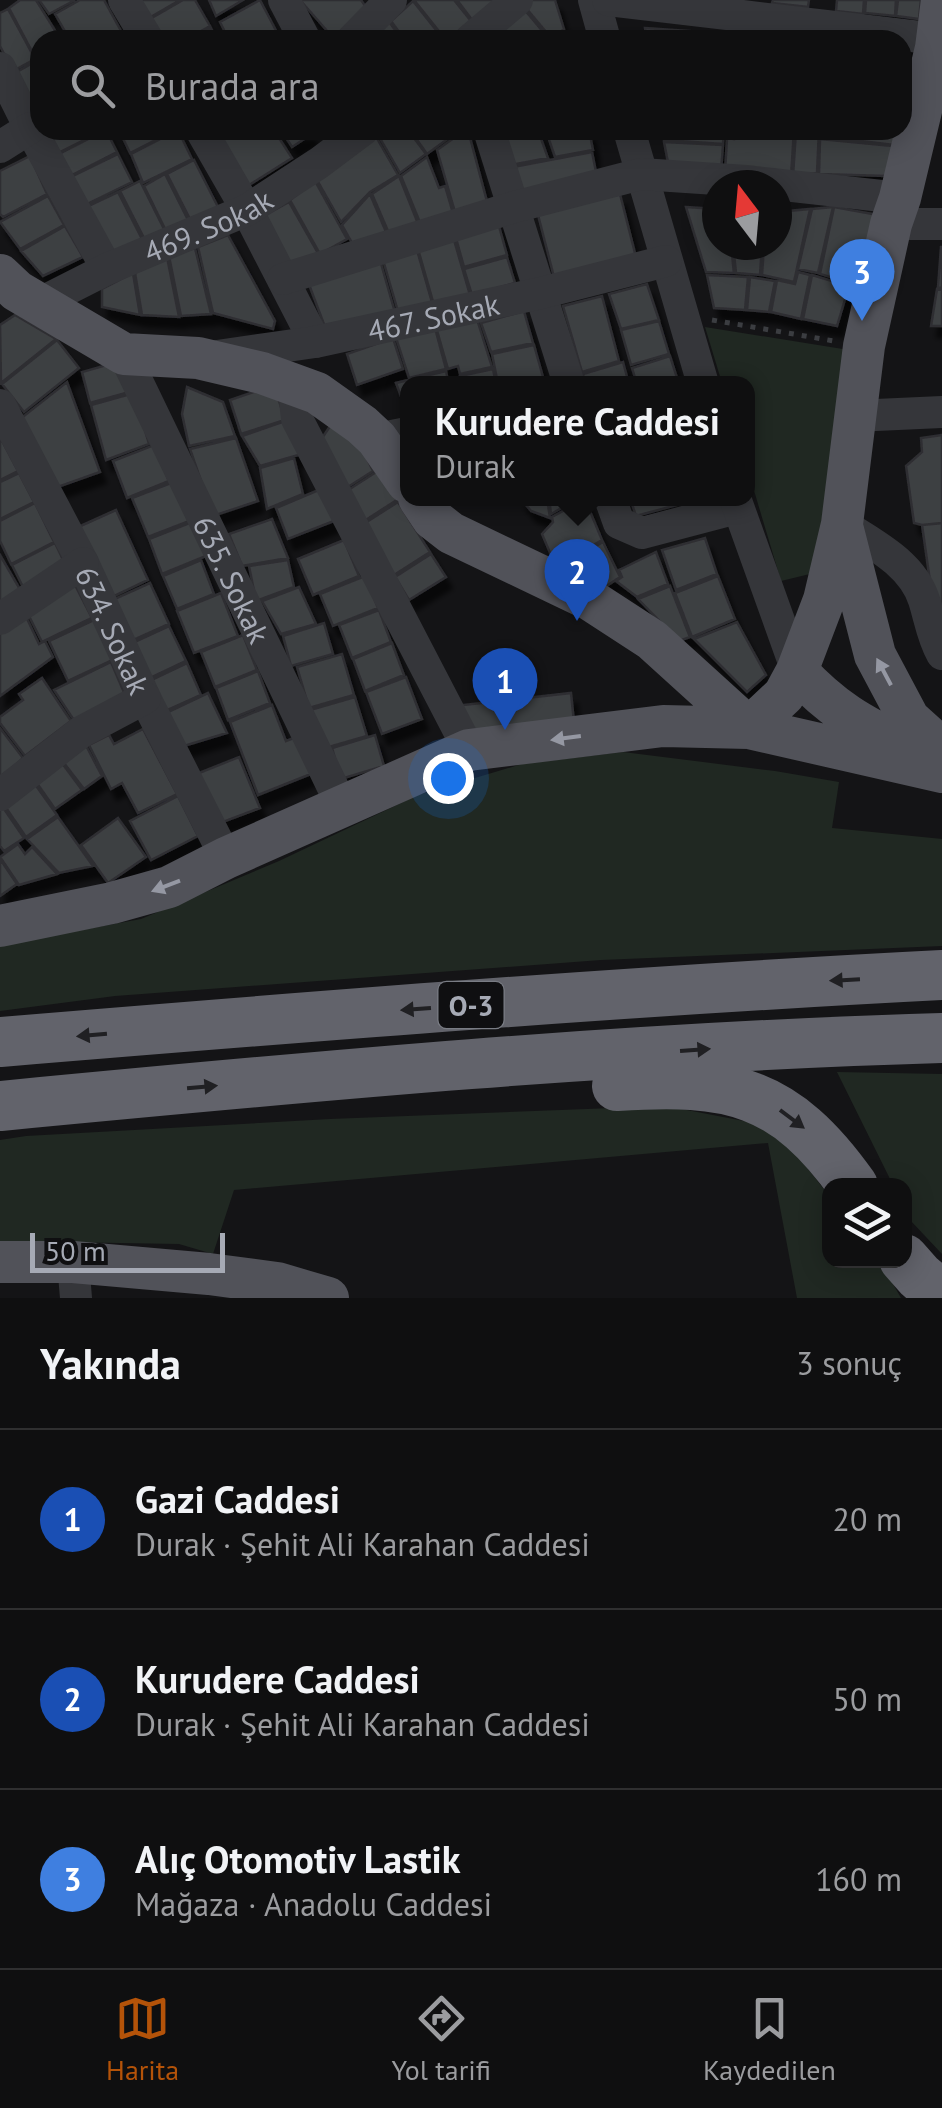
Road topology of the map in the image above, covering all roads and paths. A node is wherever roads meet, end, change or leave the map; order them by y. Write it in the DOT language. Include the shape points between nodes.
graph roads {
  1 [pos="124,0"];
  2 [pos="284,0"];
  3 [pos="391,0"];
  4 [pos="517,0"];
  5 [pos="594,0"];
  6 [pos="608,0"];
  7 [pos="720,6"];
  8 [pos="142,30"];
  9 [pos="300,30"];
  10 [pos="362,30"];
  11 [pos="482,30"];
  12 [pos="602,30"];
  13 [pos="908,30"];
  14 [pos="912,31"];
  15 [pos="939,34"];
  16 [pos="0,68"];
  17 [pos="30,128"];
  18 [pos="37,140"];
  19 [pos="206,140"];
  20 [pos="350,140"];
  21 [pos="492,140"];
  22 [pos="632,140"];
  23 [pos="0,146"];
  24 [pos="641,174"];
  25 [pos="514,207"];
  26 [pos="247,210"];
  27 [pos="896,211"];
  28 [pos="942,224"];
  29 [pos="666,261"];
  30 [pos="107,269"];
  31 [pos="283,279"];
  32 [pos="14,293"];
  33 [pos="540,293"];
  34 [pos="684,315"];
  35 [pos="315,342"];
  36 [pos="864,346"];
  37 [pos="124,354"];
  38 [pos="198,358"];
  39 [pos="566,376"];
  40 [pos="701,376"];
  41 [pos="301,385"];
  42 [pos="0,406"];
  43 [pos="942,412"];
  44 [pos="854,416"];
  45 [pos="392,436"];
  46 [pos="400,461"];
  47 [pos="424,506"];
  48 [pos="613,506"];
  49 [pos="727,506"];
  50 [pos="737,506"];
  51 [pos="842,524"];
  52 [pos="83,563"];
  53 [pos="0,619"];
  54 [pos="942,654"];
  55 [pos="680,667"];
  56 [pos="797,671"];
  57 [pos="145,698"];
  58 [pos="662,726"];
  59 [pos="749,728"];
  60 [pos="942,749"];
  61 [pos="469,750"];
  62 [pos="942,764"];
  63 [pos="942,772"];
  64 [pos="0,795"];
  65 [pos="342,806"];
  66 [pos="226,858"];
  67 [pos="0,926"];
  68 [pos="942,976"];
  69 [pos="942,1038"];
  70 [pos="0,1042"];
  71 [pos="353,1074"];
  72 [pos="0,1106"];
  73 [pos="847,1178"];
  74 [pos="0,1262"];
  75 [pos="912,1268"];
  76 [pos="74,1280"];
  77 [pos="211,1286"];
  78 [pos="942,1296"];
  79 [pos="328,1298"];
  1 -- 8 [label="street"];
  2 -- 9 [label="street"];
  3 -- 10 [label="street"];
  4 -- 11 [label="street"];
  5 -- 12 [label="street"];
  6 -- 7 [label="street"];
  7 -- 13 [label="street"];
  14 -- 15 [label="street"];
  15 -- 27 [label="main road"];
  16 -- 17 [label="street"];
  17 -- 23 [label="street"];
  18 -- 30 [label="street"];
  19 -- 26 [label="street"];
  20 -- 26 [label="street, 469. Sokak"];
  21 -- 25 [label="street"];
  22 -- 24 [label="street"];
  24 -- 25 [label="street"];
  24 -- 27 [label="street" via="746,181"];
  24 -- 29 [label="street"];
  25 -- 31 [label="street"];
  25 -- 33 [label="street"];
  26 -- 30 [label="street, 469. Sokak"];
  26 -- 31 [label="street"];
  27 -- 28 [label="street"];
  27 -- 36 [label="main road"];
  29 -- 33 [label="street, 467. Sokak"];
  29 -- 34 [label="street"];
  30 -- 32 [label="street, 469. Sokak"];
  31 -- 35 [label="street"];
  32 -- 37 [label="main road"];
  33 -- 35 [label="street, 467. Sokak"];
  33 -- 39 [label="street"];
  34 -- 36 [label="path"];
  34 -- 40 [label="street"];
  35 -- 38 [label="street, 467. Sokak"];
  36 -- 44 [label="main road"];
  37 -- 38 [label="main road"];
  37 -- 65 [label="street, 635. Sokak"];
  38 -- 41 [label="main road"];
  41 -- 45 [label="main road" via="362,425"];
  41 -- 61 [label="street" via="297,418"];
  42 -- 52 [label="street, 634. Sokak"];
  43 -- 44 [label="street"];
  44 -- 51 [label="main road"];
  45 -- 46 [label="main road"];
  47 -- 55 [label="main road" via="451,533 588,599 652,640"];
  48 -- 49 [label="street" via="619,523 642,533"];
  50 -- 56 [label="street"];
  51 -- 54 [label="street" via="916,580"];
  51 -- 56 [label="main road" via="824,600"];
  60 -- 51 [label="main road, one-way" via="909,719 875,655"];
  52 -- 53 [label="street"];
  52 -- 57 [label="street, 634. Sokak"];
  55 -- 58 [label="main road" via="680,686"];
  55 -- 59 [label="main road"];
  56 -- 59 [label="main road" via="784,696"];
  56 -- 62 [label="main road" via="858,724"];
  57 -- 64 [label="street" via="81,732"];
  57 -- 66 [label="street, 634. Sokak"];
  58 -- 59 [label="main road"];
  58 -- 61 [label="main road, one-way"];
  59 -- 63 [label="main road"];
  61 -- 65 [label="main road"];
  65 -- 66 [label="main road"];
  66 -- 67 [label="main road, one-way" via="150,892"];
  68 -- 70 [label="highway, O-3, one-way" via="556,998"];
  71 -- 69 [label="highway, O-3, one-way"];
  72 -- 71 [label="highway, O-3, one-way"];
  71 -- 73 [label="highway, one-way" via="468,1090 654,1084 748,1094 805,1128"];
  74 -- 76 [label="main road"];
  75 -- 78 [label="highway"];
  76 -- 77 [label="main road"];
  77 -- 79 [label="main road" via="278,1283"];
}
